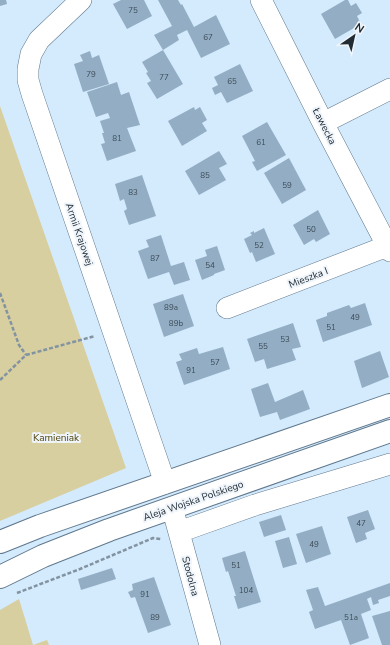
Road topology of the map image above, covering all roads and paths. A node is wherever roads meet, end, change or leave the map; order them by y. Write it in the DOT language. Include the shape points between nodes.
graph roads {
  1 [pos="81,0"];
  2 [pos="265,2"];
  3 [pos="390,89"];
  4 [pos="323,123"];
  5 [pos="389,248"];
  6 [pos="0,293"];
  7 [pos="227,308"];
  8 [pos="113,330"];
  9 [pos="26,355"];
  10 [pos="0,380"];
  11 [pos="390,405"];
  12 [pos="390,431"];
  13 [pos="390,464"];
  14 [pos="165,483"];
  15 [pos="172,508"];
  16 [pos="171,536"];
  17 [pos="0,542"];
  18 [pos="0,577"];
  19 [pos="14,594"];
  20 [pos="210,645"];
  1 -- 8 [label="street, Armii Krajowej" via="39,40 32,54 28,80"];
  2 -- 4 [label="street, Ławecka"];
  3 -- 4 [label="street"];
  4 -- 5 [label="street, Ławecka"];
  5 -- 7 [label="street, Mieszka I"];
  6 -- 9 [label="path" via="19,346"];
  8 -- 9 [label="path"];
  8 -- 14 [label="street, Armii Krajowej"];
  9 -- 10 [label="path"];
  11 -- 14 [label="main road"];
  12 -- 15 [label="main road, Aleja Wojska Polskiego"];
  13 -- 16 [label="street" via="256,505"];
  14 -- 17 [label="main road"];
  15 -- 16 [label="street, Stodolna"];
  15 -- 18 [label="main road, Aleja Wojska Polskiego" via="77,542"];
  16 -- 19 [label="path" via="153,538"];
  16 -- 20 [label="street, Stodolna"];
}
